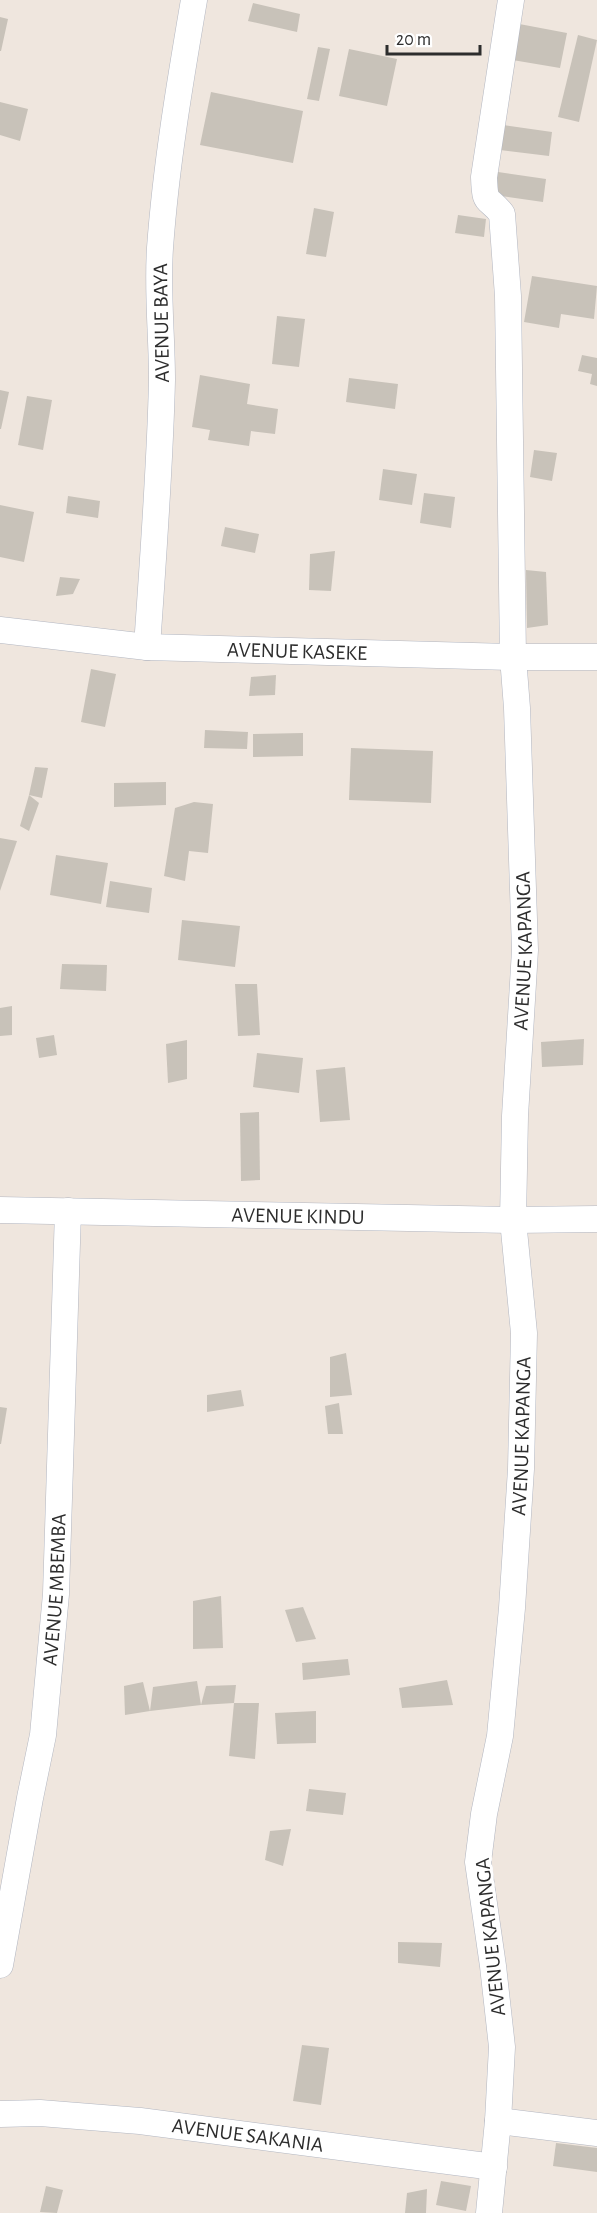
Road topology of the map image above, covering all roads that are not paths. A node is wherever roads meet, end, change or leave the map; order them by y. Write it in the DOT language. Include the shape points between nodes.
graph roads {
  1 [pos="194,0"];
  2 [pos="511,0"];
  3 [pos="0,630"];
  4 [pos="147,648"];
  5 [pos="513,657"];
  6 [pos="597,657"];
  7 [pos="0,1210"];
  8 [pos="68,1211"];
  9 [pos="597,1219"];
  10 [pos="513,1220"];
  11 [pos="0,1965"];
  12 [pos="0,2114"];
  13 [pos="498,2121"];
  14 [pos="597,2133"];
  15 [pos="494,2168"];
  16 [pos="489,2213"];
  1 -- 4 [label="street, AVENUE BAYA" via="171,141 160,249 161,412"];
  2 -- 5 [label="street, AVENUE KAPANGA" via="484,177 485,197 502,214 508,296"];
  3 -- 4 [label="street, AVENUE KASEKE"];
  4 -- 5 [label="street, AVENUE KASEKE"];
  5 -- 6 [label="street, AVENUE KASEKE"];
  5 -- 10 [label="street, AVENUE KAPANGA" via="525,950"];
  7 -- 8 [label="street, AVENUE KINDU"];
  8 -- 10 [label="street, AVENUE KINDU"];
  8 -- 11 [label="street, AVENUE MBEMBA" via="56,1594 43,1735"];
  9 -- 10 [label="street, AVENUE KINDU"];
  10 -- 13 [label="street, AVENUE KAPANGA" via="524,1333 520,1492 500,1736 478,1862 501,2047"];
  12 -- 15 [label="street, AVENUE SAKANIA" via="140,2121"];
  13 -- 14 [label="street"];
  13 -- 15 [label="street, AVENUE KAPANGA"];
  15 -- 16 [label="street, AVENUE KAPANGA"];
}
